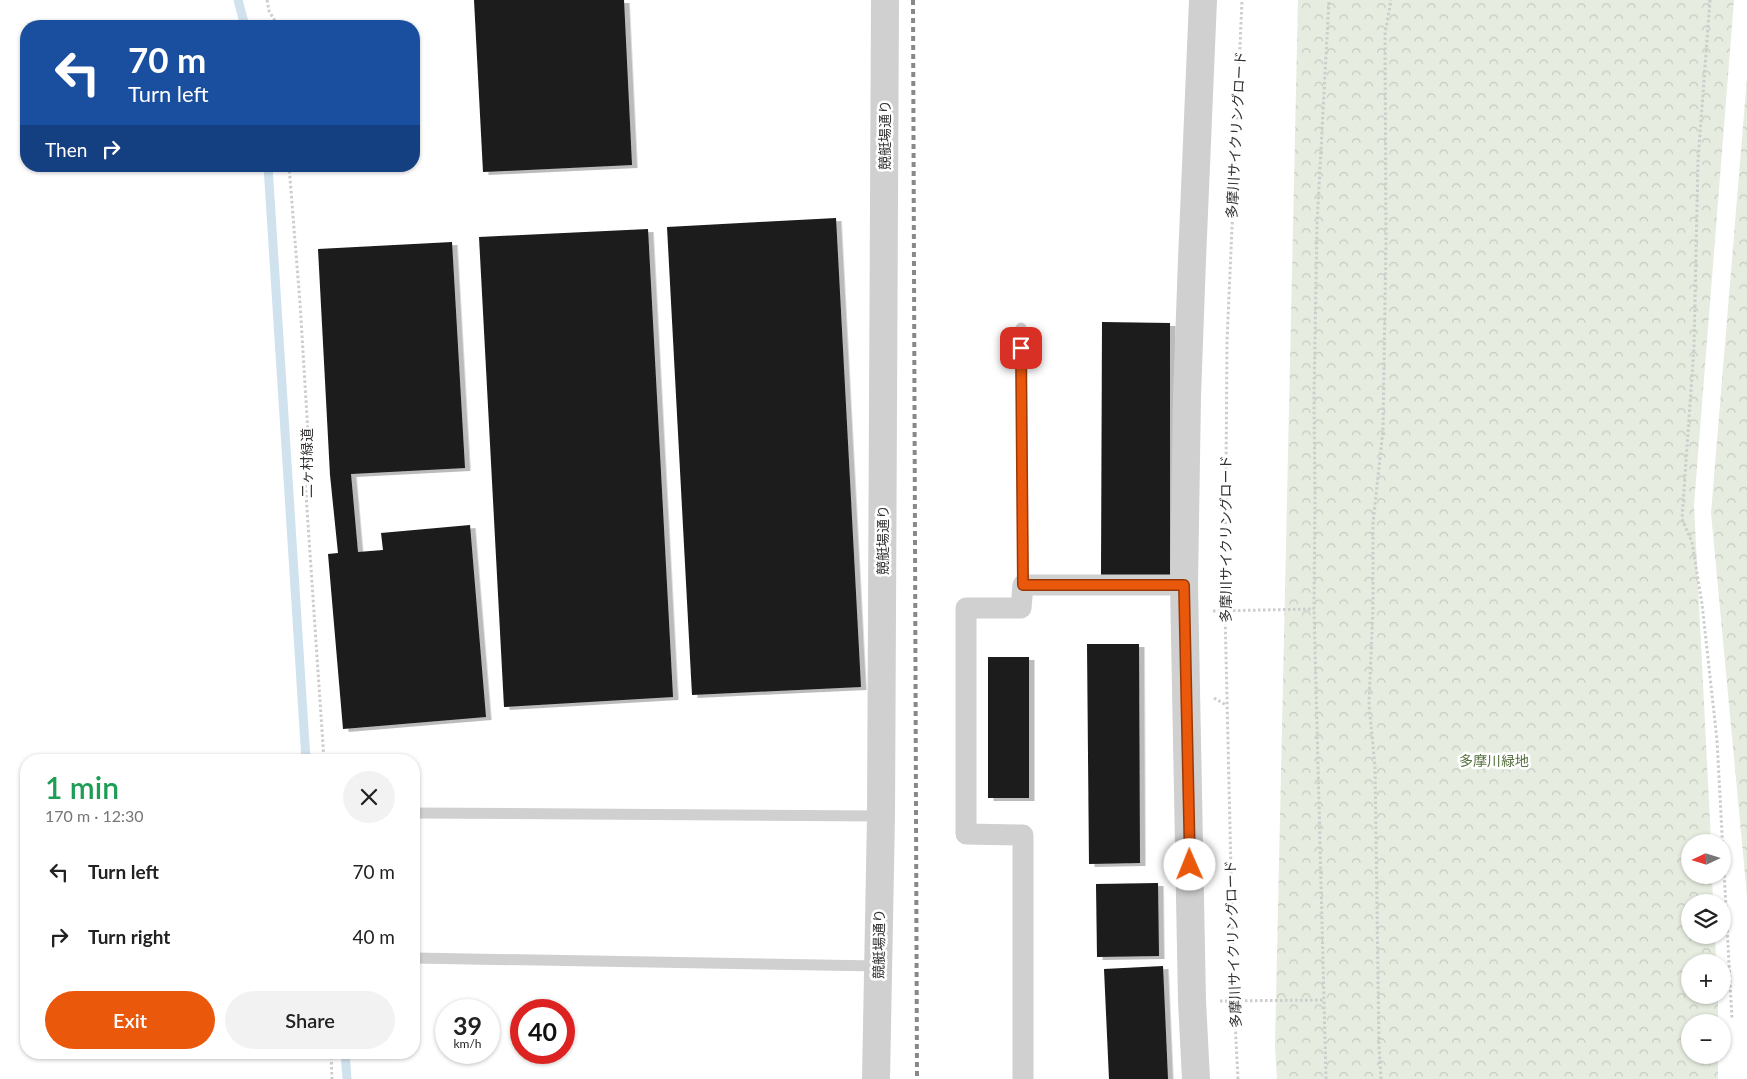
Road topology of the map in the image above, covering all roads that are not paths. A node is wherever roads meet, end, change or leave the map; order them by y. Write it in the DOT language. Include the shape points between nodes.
graph roads {
  1 [pos="886,0"];
  2 [pos="1203,0"];
  3 [pos="1021,328"];
  4 [pos="1023,585"];
  5 [pos="1184,585"];
  6 [pos="420,813"];
  7 [pos="881,816"];
  8 [pos="420,958"];
  9 [pos="878,966"];
  10 [pos="876,1079"];
  11 [pos="1023,1079"];
  12 [pos="1196,1079"];
  1 -- 7 [label="street, 競艇場通り"];
  2 -- 5 [label="street" via="1189,348"];
  3 -- 4 [label="lane"];
  4 -- 5 [label="street"];
  4 -- 11 [label="street" via="1021,608 966,608 966,834 1023,835"];
  5 -- 12 [label="street"];
  6 -- 7 [label="lane"];
  7 -- 9 [label="street, 競艇場通り"];
  8 -- 9 [label="lane"];
  9 -- 10 [label="street, 競艇場通り"];
}
